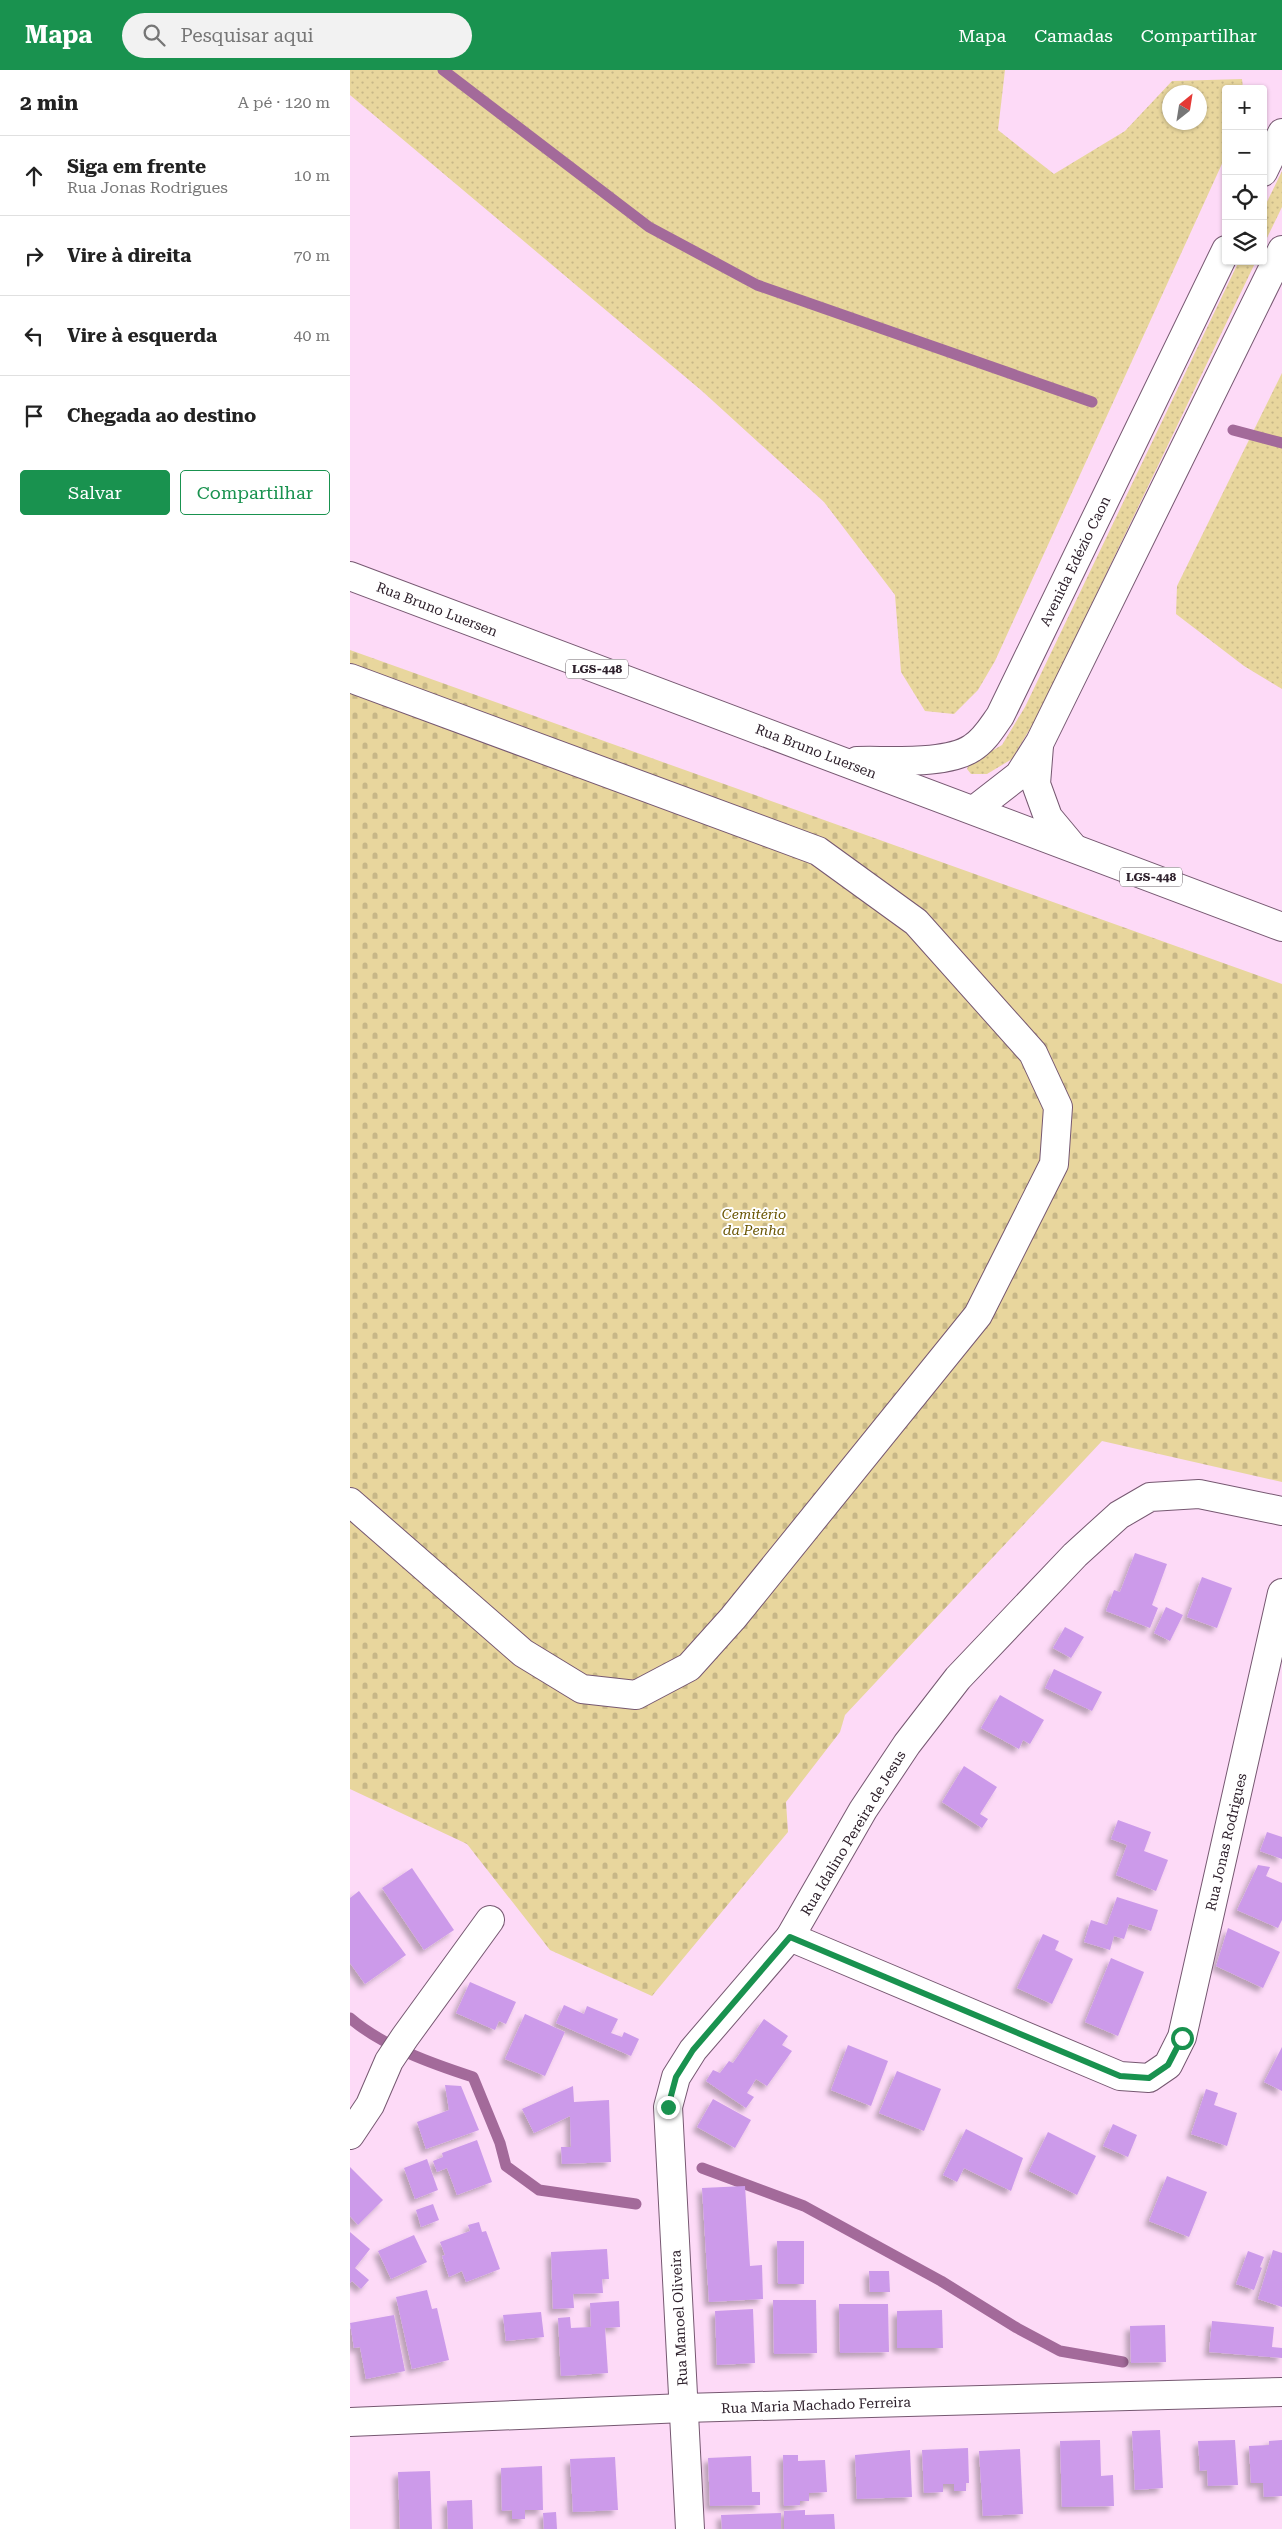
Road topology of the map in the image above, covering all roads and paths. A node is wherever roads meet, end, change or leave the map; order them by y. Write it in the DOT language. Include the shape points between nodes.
graph roads {
  1 [pos="1282,133"];
  2 [pos="1267,164"];
  3 [pos="1282,250"];
  4 [pos="1222,258"];
  5 [pos="350,576"];
  6 [pos="350,678"];
  7 [pos="1040,742"];
  8 [pos="843,761"];
  9 [pos="974,810"];
  10 [pos="1073,848"];
  11 [pos="1282,927"];
  12 [pos="350,1502"];
  13 [pos="1282,1511"];
  14 [pos="1282,1593"];
  15 [pos="490,1920"];
  16 [pos="790,1937"];
  17 [pos="668,2107"];
  18 [pos="350,2136"];
  19 [pos="1282,2392"];
  20 [pos="684,2408"];
  21 [pos="350,2422"];
  22 [pos="690,2529"];
  1 -- 2 [label="street"];
  3 -- 7 [label="street"];
  4 -- 8 [label="street, Avenida Edézio Caon" via="1000,716 986,737 951,758"];
  5 -- 8 [label="street, Rua Bruno Luersen / LGS-448"];
  6 -- 12 [label="street" via="818,851 916,922 1033,1053 1058,1106 1054,1164 978,1315 733,1618 688,1667 636,1695 582,1688 523,1653"];
  7 -- 9 [label="street" via="1019,775"];
  7 -- 10 [label="street" via="1036,784 1048,817"];
  8 -- 9 [label="street, Rua Bruno Luersen / LGS-448"];
  9 -- 10 [label="street, Rua Bruno Luersen / LGS-448"];
  10 -- 11 [label="street, Rua Bruno Luersen / LGS-448"];
  13 -- 16 [label="street, Rua Idalino Pereira de Jesus" via="1199,1494 1150,1497 1119,1515 1075,1555 958,1678 907,1744 863,1810"];
  14 -- 16 [label="street, Rua Jonas Rodrigues" via="1182,2038 1168,2065 1149,2078 1120,2076"];
  15 -- 18 [label="street" via="404,2037 389,2061 370,2105"];
  16 -- 17 [label="street, Rua Idalino Pereira de Jesus" via="693,2050 676,2077"];
  17 -- 20 [label="street, Rua Manoel Oliveira"];
  19 -- 20 [label="street, Rua Maria Machado Ferreira"];
  20 -- 21 [label="street, Rua Maria Machado Ferreira"];
  20 -- 22 [label="street, Rua Manoel Oliveira"];
}
